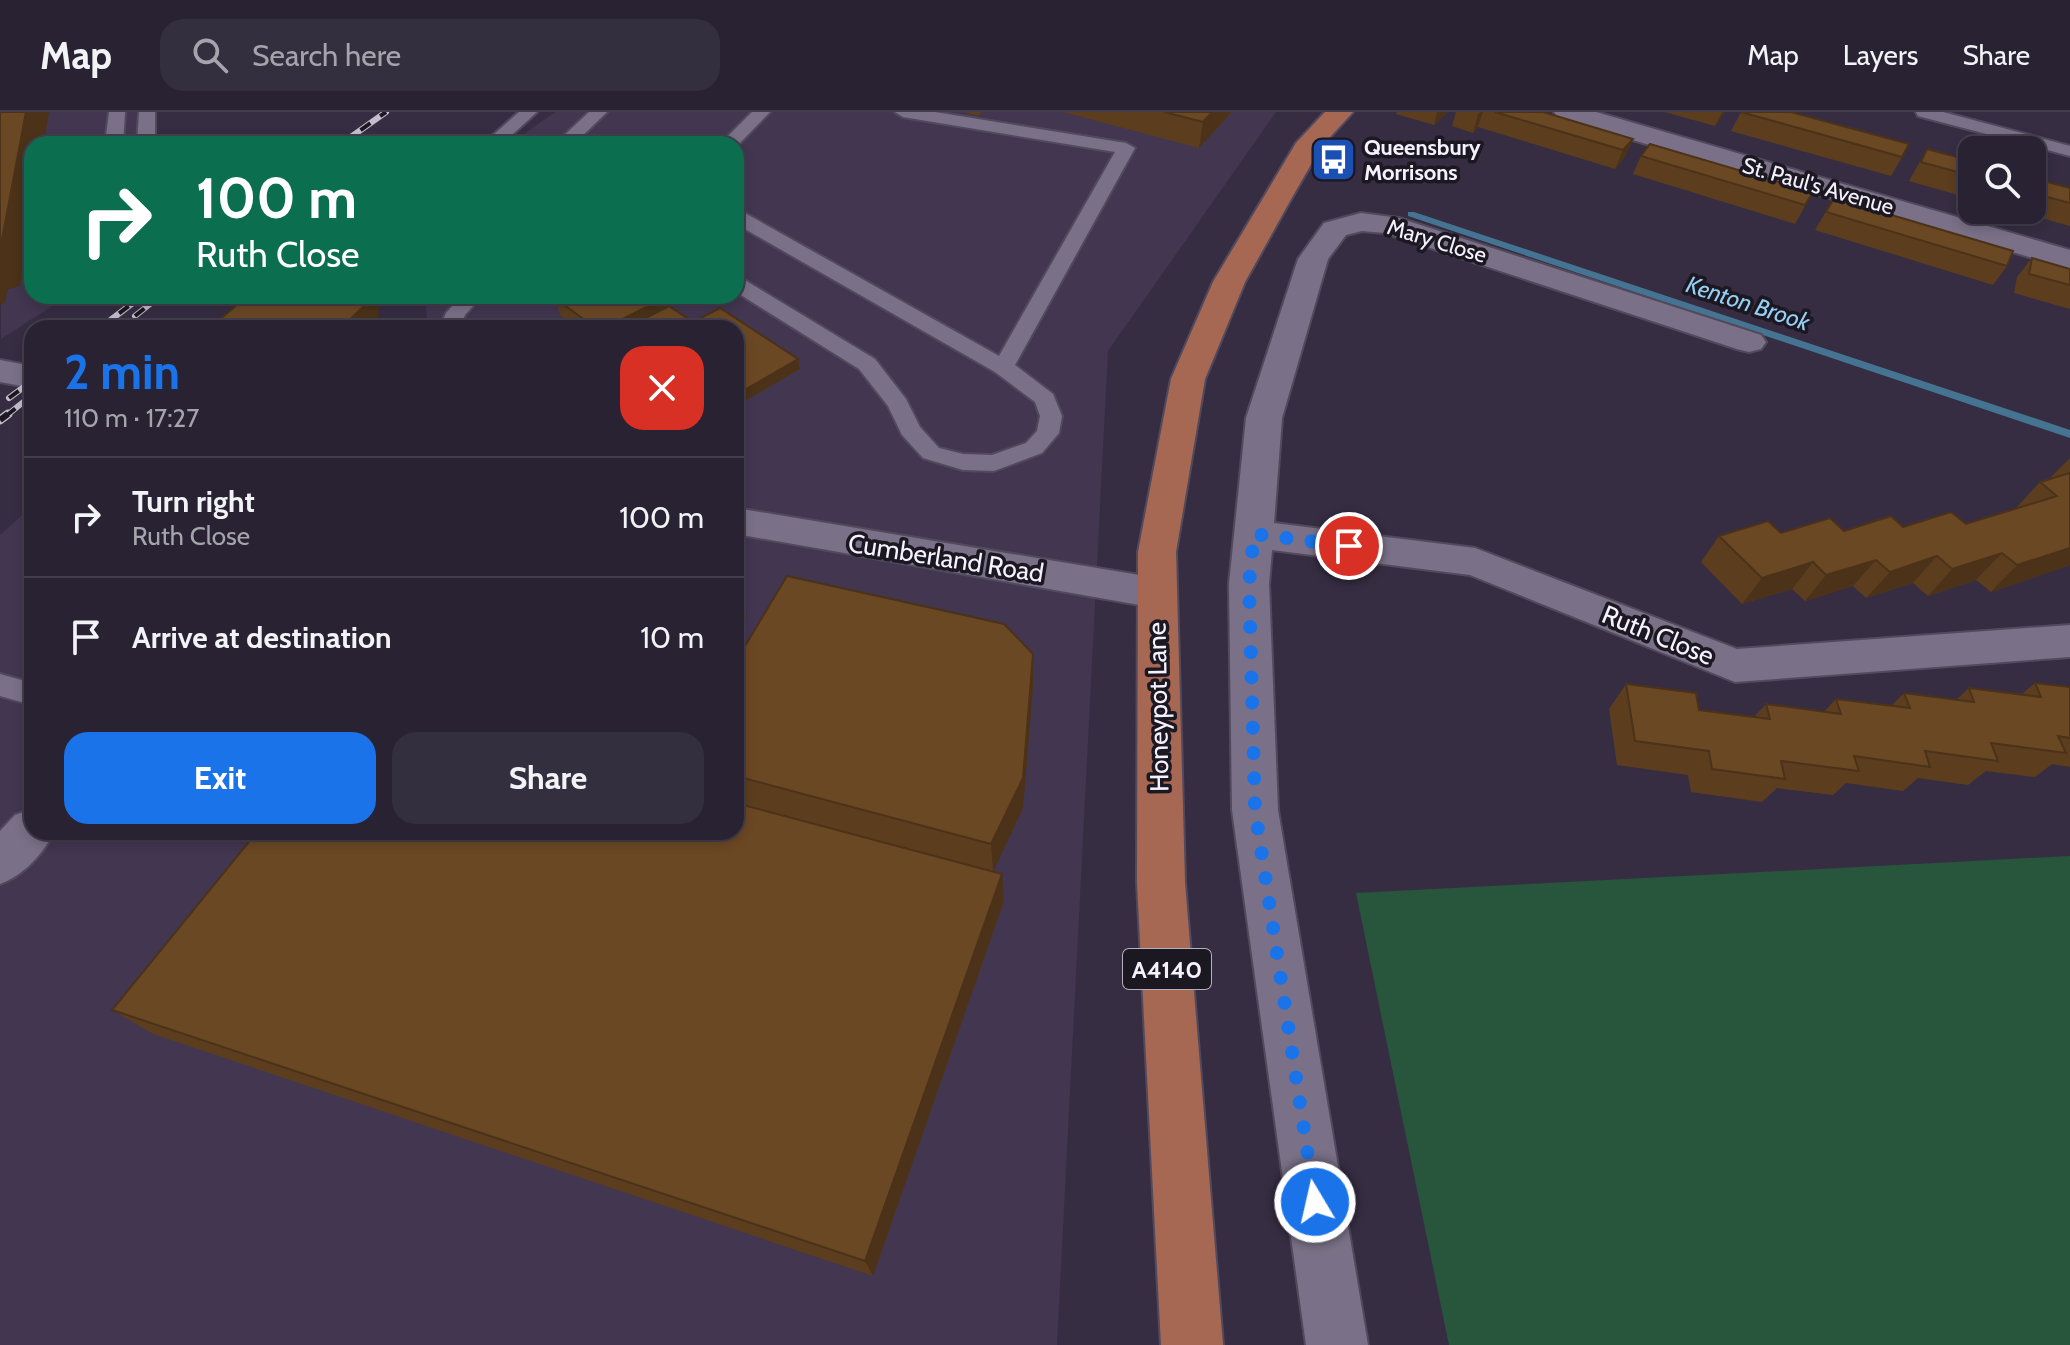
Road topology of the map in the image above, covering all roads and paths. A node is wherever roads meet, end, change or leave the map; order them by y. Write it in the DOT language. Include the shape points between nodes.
graph roads {
  1 [pos="117,112"];
  2 [pos="147,112"];
  3 [pos="529,112"];
  4 [pos="599,112"];
  5 [pos="762,112"];
  6 [pos="903,112"];
  7 [pos="1340,112"];
  8 [pos="1567,112"];
  9 [pos="1924,112"];
  10 [pos="115,136"];
  11 [pos="146,136"];
  12 [pos="501,136"];
  13 [pos="573,136"];
  14 [pos="737,136"];
  15 [pos="2070,151"];
  16 [pos="744,221"];
  17 [pos="2070,260"];
  18 [pos="744,288"];
  19 [pos="1749,342"];
  20 [pos="1003,367"];
  21 [pos="0,371"];
  22 [pos="24,376"];
  23 [pos="744,522"];
  24 [pos="1254,534"];
  25 [pos="1157,593"];
  26 [pos="2070,641"];
  27 [pos="0,685"];
  28 [pos="24,692"];
  29 [pos="24,838"];
  30 [pos="0,863"];
  31 [pos="1192,1345"];
  32 [pos="1337,1345"];
  1 -- 10 [label="lane"];
  2 -- 11 [label="lane"];
  3 -- 12 [label="lane"];
  4 -- 13 [label="lane"];
  5 -- 14 [label="lane"];
  6 -- 20 [label="lane" via="1126,148"];
  7 -- 25 [label="main road, Honeypot Lane / A4140" via="1310,143 1275,201 1229,282 1188,379 1157,552"];
  8 -- 17 [label="street, St. Paul's Avenue"];
  9 -- 15 [label="lane"];
  16 -- 20 [label="lane"];
  18 -- 20 [label="lane" via="867,364 931,453 994,463 1034,448 1048,433 1051,416 1045,399"];
  19 -- 24 [label="street, Mary Close" via="1388,224 1361,222 1335,229 1313,259 1264,418"];
  21 -- 22 [label="street"];
  23 -- 25 [label="street, Cumberland Road"];
  24 -- 26 [label="street, Ruth Close" via="1475,562 1735,666"];
  24 -- 32 [label="street, Mary Close" via="1249,584 1255,810"];
  25 -- 31 [label="main road, Honeypot Lane / A4140" via="1161,883"];
  27 -- 28 [label="lane"];
  29 -- 30 [label="street"];
}
